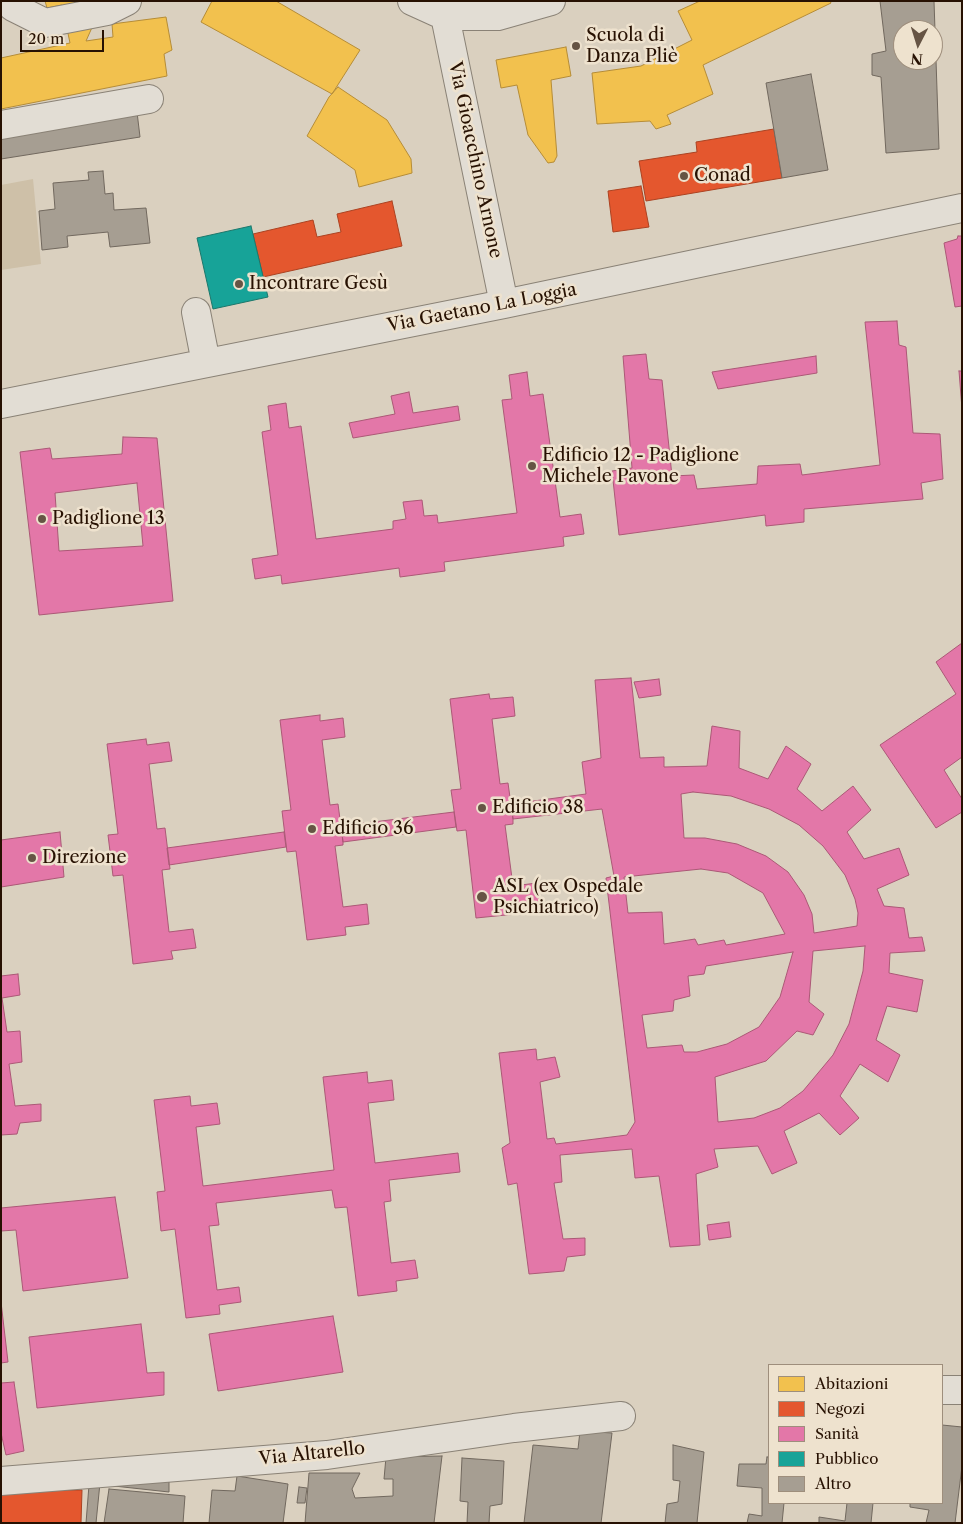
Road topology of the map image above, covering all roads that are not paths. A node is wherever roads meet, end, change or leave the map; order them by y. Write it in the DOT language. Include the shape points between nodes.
graph roads {
  1 [pos="127,1"];
  2 [pos="412,1"];
  3 [pos="551,1"];
  4 [pos="9,6"];
  5 [pos="445,16"];
  6 [pos="149,99"];
  7 [pos="1,125"];
  8 [pos="962,208"];
  9 [pos="504,304"];
  10 [pos="196,312"];
  11 [pos="206,363"];
  12 [pos="1,404"];
  13 [pos="943,1390"];
  14 [pos="962,1390"];
  15 [pos="622,1416"];
  16 [pos="1,1481"];
  1 -- 4 [label="street" via="107,12 45,23"];
  2 -- 5 [label="street"];
  3 -- 5 [label="street" via="498,16"];
  5 -- 9 [label="street, Via Gioacchino Arnone"];
  6 -- 7 [label="street"];
  8 -- 9 [label="street, Via Gaetano La Loggia"];
  9 -- 11 [label="street, Via Gaetano La Loggia"];
  10 -- 11 [label="street"];
  11 -- 12 [label="street, Via Gaetano La Loggia"];
  13 -- 14 [label="street"];
  15 -- 16 [label="street, Via Altarello" via="327,1455"];
}
